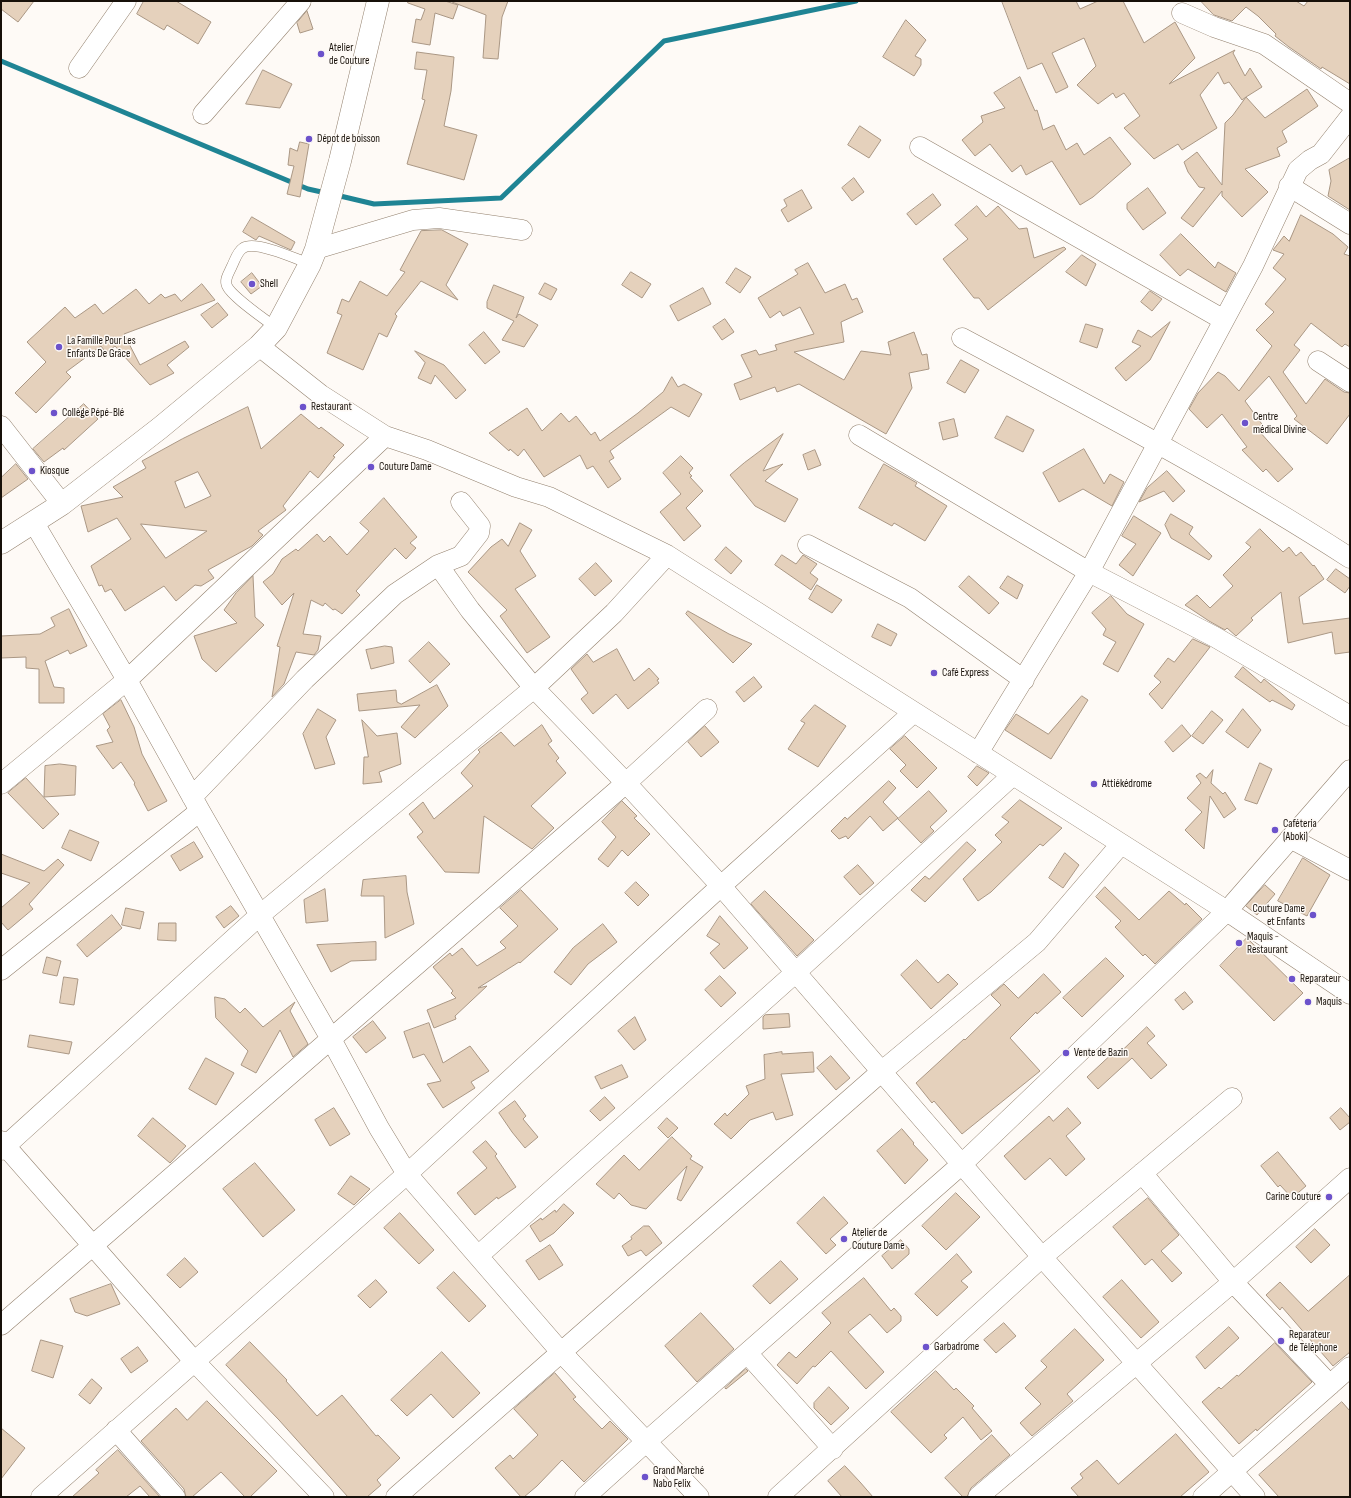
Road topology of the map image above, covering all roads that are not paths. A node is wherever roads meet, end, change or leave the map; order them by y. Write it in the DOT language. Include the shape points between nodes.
graph roads {
  1 [pos="126,1"];
  2 [pos="301,1"];
  3 [pos="378,1"];
  4 [pos="1182,13"];
  5 [pos="79,68"];
  6 [pos="1350,103"];
  7 [pos="203,114"];
  8 [pos="1350,117"];
  9 [pos="920,147"];
  10 [pos="1289,186"];
  11 [pos="1350,224"];
  12 [pos="522,230"];
  13 [pos="313,256"];
  14 [pos="1224,320"];
  15 [pos="276,328"];
  16 [pos="962,338"];
  17 [pos="259,346"];
  18 [pos="1318,361"];
  19 [pos="1350,382"];
  20 [pos="1,426"];
  21 [pos="859,435"];
  22 [pos="385,436"];
  23 [pos="1159,443"];
  24 [pos="461,502"];
  25 [pos="62,504"];
  26 [pos="34,523"];
  27 [pos="1,543"];
  28 [pos="808,545"];
  29 [pos="667,555"];
  30 [pos="1350,558"];
  31 [pos="438,565"];
  32 [pos="1089,572"];
  33 [pos="127,680"];
  34 [pos="1024,680"];
  35 [pos="534,688"];
  36 [pos="707,709"];
  37 [pos="914,712"];
  38 [pos="1350,716"];
  39 [pos="978,753"];
  40 [pos="1350,770"];
  41 [pos="1013,775"];
  42 [pos="626,783"];
  43 [pos="1,784"];
  44 [pos="1342,791"];
  45 [pos="196,804"];
  46 [pos="1290,838"];
  47 [pos="1121,844"];
  48 [pos="1350,870"];
  49 [pos="721,886"];
  50 [pos="1227,911"];
  51 [pos="260,915"];
  52 [pos="1,970"];
  53 [pos="795,973"];
  54 [pos="1350,994"];
  55 [pos="331,1039"];
  56 [pos="881,1072"];
  57 [pos="1232,1098"];
  58 [pos="3,1146"];
  59 [pos="962,1164"];
  60 [pos="1142,1173"];
  61 [pos="407,1174"];
  62 [pos="1350,1178"];
  63 [pos="92,1245"];
  64 [pos="478,1256"];
  65 [pos="1042,1257"];
  66 [pos="1233,1282"];
  67 [pos="1,1325"];
  68 [pos="560,1351"];
  69 [pos="747,1354"];
  70 [pos="194,1361"];
  71 [pos="1137,1363"];
  72 [pos="1350,1367"];
  73 [pos="1330,1385"];
  74 [pos="116,1430"];
  75 [pos="647,1440"];
  76 [pos="833,1449"];
  77 [pos="1232,1471"];
  78 [pos="41,1497"];
  79 [pos="174,1497"];
  80 [pos="324,1497"];
  81 [pos="396,1497"];
  82 [pos="585,1497"];
  83 [pos="699,1497"];
  84 [pos="778,1497"];
  85 [pos="978,1497"];
  86 [pos="1203,1497"];
  87 [pos="1255,1497"];
  1 -- 5 [label="street"];
  2 -- 7 [label="street"];
  3 -- 13 [label="street" via="340,162"];
  4 -- 6 [label="street" via="1264,44"];
  8 -- 10 [label="street" via="1325,150 1298,170"];
  9 -- 14 [label="street"];
  10 -- 11 [label="street"];
  10 -- 14 [label="street" via="1253,266"];
  12 -- 13 [label="street" via="439,218 413,220"];
  13 -- 15 [label="street"];
  13 -- 15 [label="lane" via="273,251 252,245 243,248 238,254 226,279 227,286 233,294"];
  14 -- 23 [label="street"];
  15 -- 17 [label="street"];
  16 -- 23 [label="street"];
  17 -- 22 [label="street" via="321,395"];
  17 -- 25 [label="street" via="160,428"];
  18 -- 19 [label="street"];
  20 -- 25 [label="street"];
  21 -- 32 [label="street"];
  22 -- 29 [label="street" via="549,498"];
  22 -- 33 [label="street"];
  23 -- 30 [label="street" via="1293,521"];
  23 -- 32 [label="street"];
  24 -- 31 [label="street" via="480,526 479,533 462,556"];
  25 -- 26 [label="street"];
  26 -- 27 [label="street"];
  26 -- 33 [label="street"];
  28 -- 34 [label="street" via="910,598"];
  29 -- 35 [label="street" via="614,613"];
  29 -- 37 [label="street"];
  31 -- 35 [label="street" via="470,610"];
  31 -- 45 [label="street" via="395,594 305,679"];
  32 -- 34 [label="street"];
  32 -- 38 [label="street" via="1215,637"];
  33 -- 43 [label="street"];
  33 -- 45 [label="street"];
  34 -- 39 [label="street"];
  35 -- 42 [label="street"];
  35 -- 51 [label="street"];
  36 -- 42 [label="street"];
  37 -- 39 [label="street"];
  37 -- 49 [label="street"];
  39 -- 41 [label="street"];
  40 -- 44 [label="street"];
  41 -- 47 [label="street"];
  41 -- 53 [label="street"];
  42 -- 49 [label="street"];
  42 -- 55 [label="street"];
  44 -- 46 [label="street"];
  45 -- 51 [label="street"];
  45 -- 52 [label="street"];
  46 -- 48 [label="street"];
  46 -- 50 [label="street"];
  47 -- 50 [label="street"];
  47 -- 56 [label="street" via="1037,942"];
  49 -- 53 [label="street"];
  49 -- 61 [label="street"];
  50 -- 54 [label="street"];
  50 -- 59 [label="street"];
  51 -- 55 [label="street"];
  51 -- 58 [label="street"];
  53 -- 56 [label="street"];
  53 -- 64 [label="street"];
  55 -- 61 [label="street"];
  55 -- 63 [label="street"];
  56 -- 59 [label="street"];
  56 -- 68 [label="street"];
  57 -- 60 [label="street"];
  58 -- 63 [label="street"];
  59 -- 65 [label="street"];
  59 -- 69 [label="street"];
  60 -- 65 [label="street"];
  60 -- 66 [label="street"];
  61 -- 64 [label="street"];
  61 -- 70 [label="street"];
  62 -- 66 [label="street"];
  63 -- 67 [label="street"];
  63 -- 70 [label="street"];
  64 -- 68 [label="street"];
  65 -- 71 [label="street"];
  65 -- 76 [label="street"];
  66 -- 71 [label="street"];
  66 -- 73 [label="street"];
  68 -- 75 [label="street"];
  68 -- 81 [label="street"];
  69 -- 75 [label="street"];
  69 -- 76 [label="street"];
  70 -- 74 [label="street"];
  70 -- 80 [label="street"];
  71 -- 77 [label="street"];
  71 -- 85 [label="street"];
  72 -- 73 [label="street"];
  73 -- 77 [label="street"];
  74 -- 78 [label="street"];
  74 -- 79 [label="street"];
  75 -- 82 [label="street"];
  75 -- 83 [label="street"];
  76 -- 84 [label="street"];
  77 -- 86 [label="street"];
  77 -- 87 [label="street"];
}
